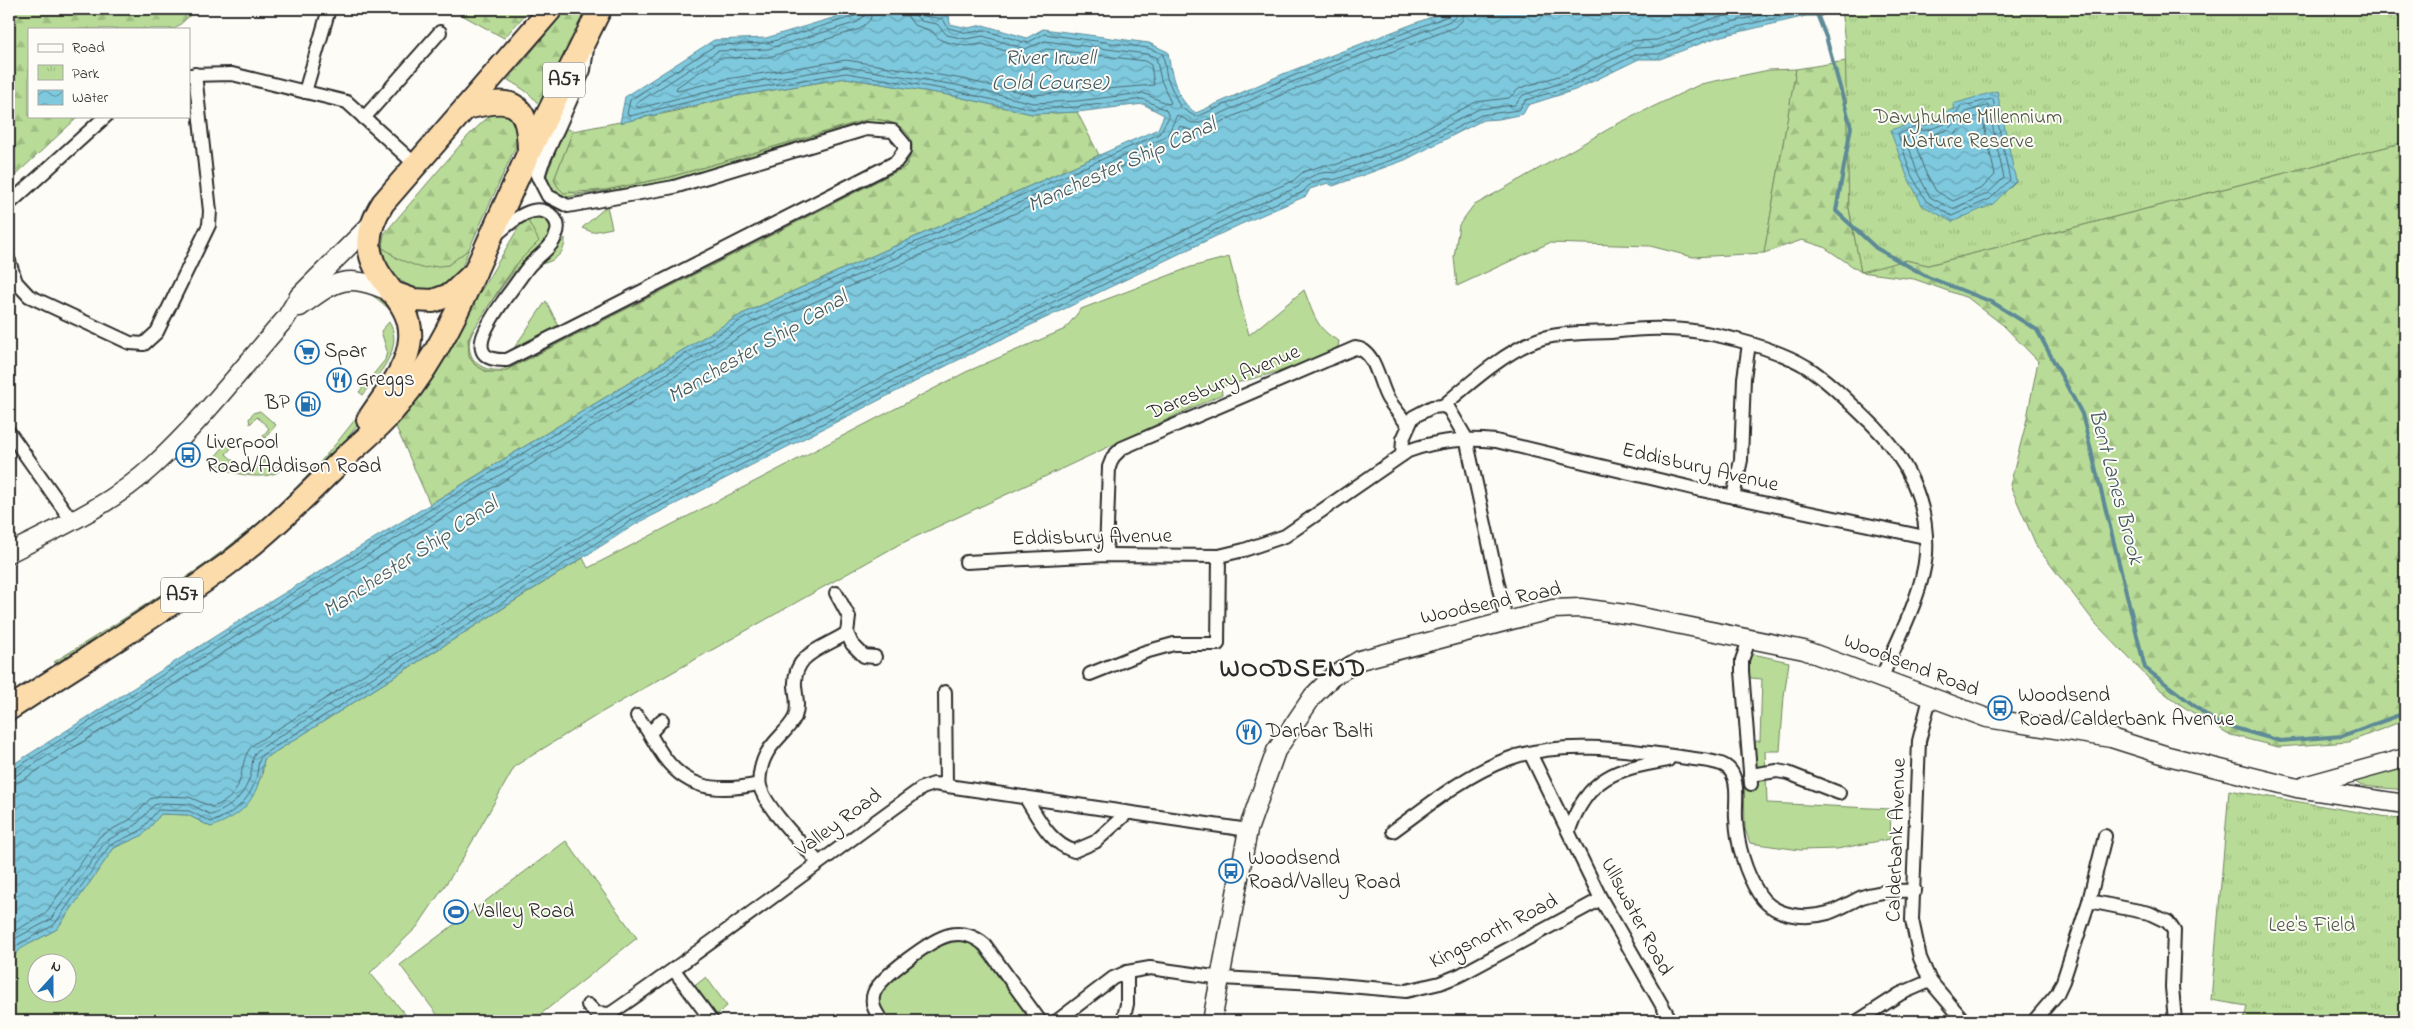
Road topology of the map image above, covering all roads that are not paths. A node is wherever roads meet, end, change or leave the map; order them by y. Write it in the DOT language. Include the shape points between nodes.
graph roads {
  1 [pos="330,9"];
  2 [pos="551,9"];
  3 [pos="596,15"];
  4 [pos="440,32"];
  5 [pos="192,74"];
  6 [pos="305,92"];
  7 [pos="467,108"];
  8 [pos="104,118"];
  9 [pos="364,118"];
  10 [pos="529,152"];
  11 [pos="416,165"];
  12 [pos="538,177"];
  13 [pos="9,204"];
  14 [pos="568,206"];
  15 [pos="557,221"];
  16 [pos="370,225"];
  17 [pos="490,240"];
  18 [pos="9,261"];
  19 [pos="474,272"];
  20 [pos="391,292"];
  21 [pos="286,318"];
  22 [pos="1749,344"];
  23 [pos="1443,406"];
  24 [pos="1408,425"];
  25 [pos="9,432"];
  26 [pos="1466,438"];
  27 [pos="1402,455"];
  28 [pos="340,462"];
  29 [pos="1733,497"];
  30 [pos="72,521"];
  31 [pos="1925,537"];
  32 [pos="9,553"];
  33 [pos="1106,555"];
  34 [pos="1219,556"];
  35 [pos="966,562"];
  36 [pos="836,593"];
  37 [pos="1506,620"];
  38 [pos="846,633"];
  39 [pos="1750,640"];
  40 [pos="875,657"];
  41 [pos="1090,674"];
  42 [pos="1881,679"];
  43 [pos="946,692"];
  44 [pos="1930,698"];
  45 [pos="9,709"];
  46 [pos="637,716"];
  47 [pos="662,720"];
  48 [pos="651,732"];
  49 [pos="1530,753"];
  50 [pos="1682,758"];
  51 [pos="2405,758"];
  52 [pos="1813,783"];
  53 [pos="759,784"];
  54 [pos="946,785"];
  55 [pos="2297,788"];
  56 [pos="1839,793"];
  57 [pos="1808,795"];
  58 [pos="1025,797"];
  59 [pos="2405,804"];
  60 [pos="1128,813"];
  61 [pos="1248,830"];
  62 [pos="1569,830"];
  63 [pos="1393,831"];
  64 [pos="2105,836"];
  65 [pos="818,862"];
  66 [pos="1915,891"];
  67 [pos="1601,899"];
  68 [pos="2089,901"];
  69 [pos="674,970"];
  70 [pos="1127,972"];
  71 [pos="1221,978"];
  72 [pos="1930,981"];
  73 [pos="588,1005"];
  74 [pos="712,1021"];
  75 [pos="882,1021"];
  76 [pos="1040,1021"];
  77 [pos="1057,1021"];
  78 [pos="1123,1021"];
  79 [pos="1212,1021"];
  80 [pos="1671,1021"];
  81 [pos="1858,1021"];
  82 [pos="1964,1021"];
  83 [pos="2034,1021"];
  84 [pos="2174,1021"];
  1 -- 6 [label="street"];
  2 -- 7 [label="highway, A57"];
  3 -- 10 [label="highway, A57"];
  3 -- 12 [label="street" via="584,70"];
  4 -- 9 [label="street"];
  5 -- 6 [label="street" via="232,74"];
  5 -- 18 [label="street" via="210,210 209,224 157,332 144,344 130,343 29,296 16,282"];
  6 -- 9 [label="street" via="347,102"];
  7 -- 10 [label="highway, A57" via="491,101 517,108 526,117"];
  7 -- 11 [label="highway, A57"];
  8 -- 13 [label="street"];
  9 -- 11 [label="street"];
  10 -- 12 [label="street"];
  10 -- 17 [label="highway, A57"];
  11 -- 16 [label="highway, A57" via="382,203"];
  12 -- 14 [label="street" via="548,196"];
  14 -- 15 [label="street"];
  14 -- 15 [label="street" via="674,187 866,129 893,131 904,144 904,151 896,162 507,360 489,357 481,344 486,325 529,266 552,241"];
  15 -- 17 [label="street" via="550,214 534,210 512,221"];
  16 -- 20 [label="highway, A57" via="369,246 373,265"];
  16 -- 21 [label="street" via="299,296"];
  17 -- 19 [label="highway, A57"];
  19 -- 20 [label="highway, A57" via="452,294 433,301 413,300"];
  19 -- 28 [label="highway, A57" via="440,346 427,365 385,420"];
  20 -- 21 [label="street" via="357,280 334,283"];
  20 -- 28 [label="highway, A57" via="408,323 411,337 408,354 404,366"];
  21 -- 30 [label="street" via="154,465 114,496"];
  22 -- 23 [label="street" via="1702,333 1665,329 1543,338 1499,362"];
  22 -- 29 [label="street" via="1744,378 1741,460"];
  22 -- 31 [label="street" via="1807,367 1884,436 1906,466 1920,497"];
  23 -- 24 [label="street" via="1422,411"];
  23 -- 26 [label="street" via="1449,409"];
  24 -- 27 [label="street"];
  24 -- 33 [label="street, Daresbury Avenue" via="1387,398 1368,354 1362,348 1355,348 1122,448 1109,467"];
  25 -- 30 [label="street"];
  26 -- 27 [label="street, Eddisbury Avenue" via="1430,443"];
  26 -- 29 [label="street, Eddisbury Avenue" via="1496,441"];
  26 -- 37 [label="street"];
  27 -- 34 [label="street, Eddisbury Avenue" via="1285,536"];
  28 -- 45 [label="highway, A57" via="266,533 215,574"];
  29 -- 31 [label="street, Eddisbury Avenue"];
  30 -- 32 [label="street"];
  31 -- 42 [label="street" via="1925,560 1917,592"];
  33 -- 34 [label="street, Eddisbury Avenue"];
  33 -- 35 [label="street, Eddisbury Avenue"];
  34 -- 41 [label="street" via="1218,644 1174,644"];
  36 -- 38 [label="street" via="849,617"];
  37 -- 39 [label="street, Woodsend Road" via="1553,609 1581,608 1632,615"];
  37 -- 61 [label="street, Woodsend Road" via="1360,660 1332,677 1313,696 1276,751"];
  38 -- 40 [label="street" via="857,651 864,656"];
  38 -- 53 [label="street" via="808,654 798,666 795,675 798,704 794,717 762,762"];
  39 -- 42 [label="street, Woodsend Road" via="1804,650"];
  39 -- 52 [label="street" via="1742,660 1750,779 1777,771"];
  42 -- 44 [label="street, Woodsend Road"];
  43 -- 54 [label="street"];
  44 -- 55 [label="street, Woodsend Road" via="1987,718 2111,738 2168,756"];
  44 -- 66 [label="street, Calderbank Avenue" via="1919,741"];
  46 -- 48 [label="street"];
  47 -- 48 [label="street"];
  48 -- 53 [label="street" via="658,748 686,779 703,787 721,790"];
  49 -- 50 [label="street" via="1572,749 1621,750"];
  49 -- 62 [label="street, Ullswater Road"];
  49 -- 63 [label="street" via="1506,759 1482,771"];
  50 -- 62 [label="street" via="1644,764 1600,782 1577,808"];
  50 -- 66 [label="street" via="1709,761 1729,769 1735,786 1736,819 1746,870 1768,906 1790,914 1825,914 1863,897"];
  51 -- 55 [label="street"];
  52 -- 56 [label="street"];
  52 -- 57 [label="street"];
  53 -- 65 [label="street" via="764,798"];
  54 -- 58 [label="street, Valley Road"];
  54 -- 65 [label="street, Valley Road" via="922,788"];
  55 -- 59 [label="street, Woodsend Road"];
  58 -- 60 [label="street, Valley Road"];
  58 -- 60 [label="street" via="1052,837 1064,848 1074,851 1095,842"];
  60 -- 61 [label="street, Valley Road"];
  61 -- 71 [label="street, Woodsend Road"];
  62 -- 67 [label="street, Ullswater Road"];
  64 -- 68 [label="street"];
  65 -- 69 [label="street, Valley Road"];
  66 -- 72 [label="street, Calderbank Avenue" via="1912,920"];
  67 -- 71 [label="street, Kingsnorth Road" via="1460,975 1413,989"];
  67 -- 80 [label="street, Ullswater Road"];
  68 -- 83 [label="street" via="2063,981 2057,994"];
  68 -- 84 [label="street" via="2149,913 2168,922 2174,931"];
  69 -- 73 [label="street, Valley Road" via="610,1014 596,1013"];
  69 -- 74 [label="street"];
  70 -- 71 [label="street, Kingsnorth Road" via="1150,968"];
  70 -- 77 [label="street" via="1113,978"];
  70 -- 78 [label="street"];
  71 -- 79 [label="street, Woodsend Road"];
  72 -- 81 [label="street" via="1900,994"];
  72 -- 82 [label="street, Calderbank Avenue"];
  75 -- 76 [label="street" via="873,1001 879,984 938,939 960,934 978,939 985,945"];
}
